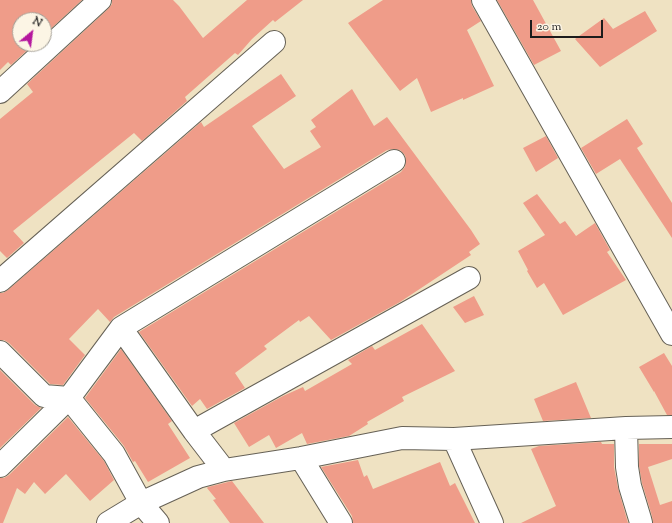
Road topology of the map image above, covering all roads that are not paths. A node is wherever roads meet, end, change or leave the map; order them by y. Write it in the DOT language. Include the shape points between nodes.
graph roads {
  1 [pos="100,0"];
  2 [pos="483,0"];
  3 [pos="274,42"];
  4 [pos="0,92"];
  5 [pos="394,161"];
  6 [pos="469,278"];
  7 [pos="0,282"];
  8 [pos="121,328"];
  9 [pos="672,334"];
  10 [pos="0,352"];
  11 [pos="69,398"];
  12 [pos="672,427"];
  13 [pos="626,428"];
  14 [pos="194,431"];
  15 [pos="454,440"];
  16 [pos="301,458"];
  17 [pos="0,466"];
  18 [pos="224,470"];
  19 [pos="141,503"];
  20 [pos="108,523"];
  21 [pos="158,523"];
  22 [pos="340,523"];
  23 [pos="492,523"];
  24 [pos="641,523"];
  1 -- 4 [label="street"];
  2 -- 9 [label="street"];
  3 -- 7 [label="street"];
  5 -- 8 [label="street"];
  6 -- 14 [label="street"];
  8 -- 11 [label="street"];
  8 -- 14 [label="street"];
  10 -- 11 [label="street" via="44,396"];
  11 -- 17 [label="street"];
  11 -- 19 [label="street" via="114,454"];
  12 -- 13 [label="street"];
  13 -- 15 [label="street"];
  13 -- 24 [label="street" via="627,467"];
  14 -- 18 [label="street"];
  15 -- 16 [label="street" via="402,438"];
  15 -- 23 [label="street"];
  16 -- 18 [label="street"];
  16 -- 22 [label="street"];
  18 -- 19 [label="street" via="198,477"];
  19 -- 20 [label="street"];
  19 -- 21 [label="street"];
}
